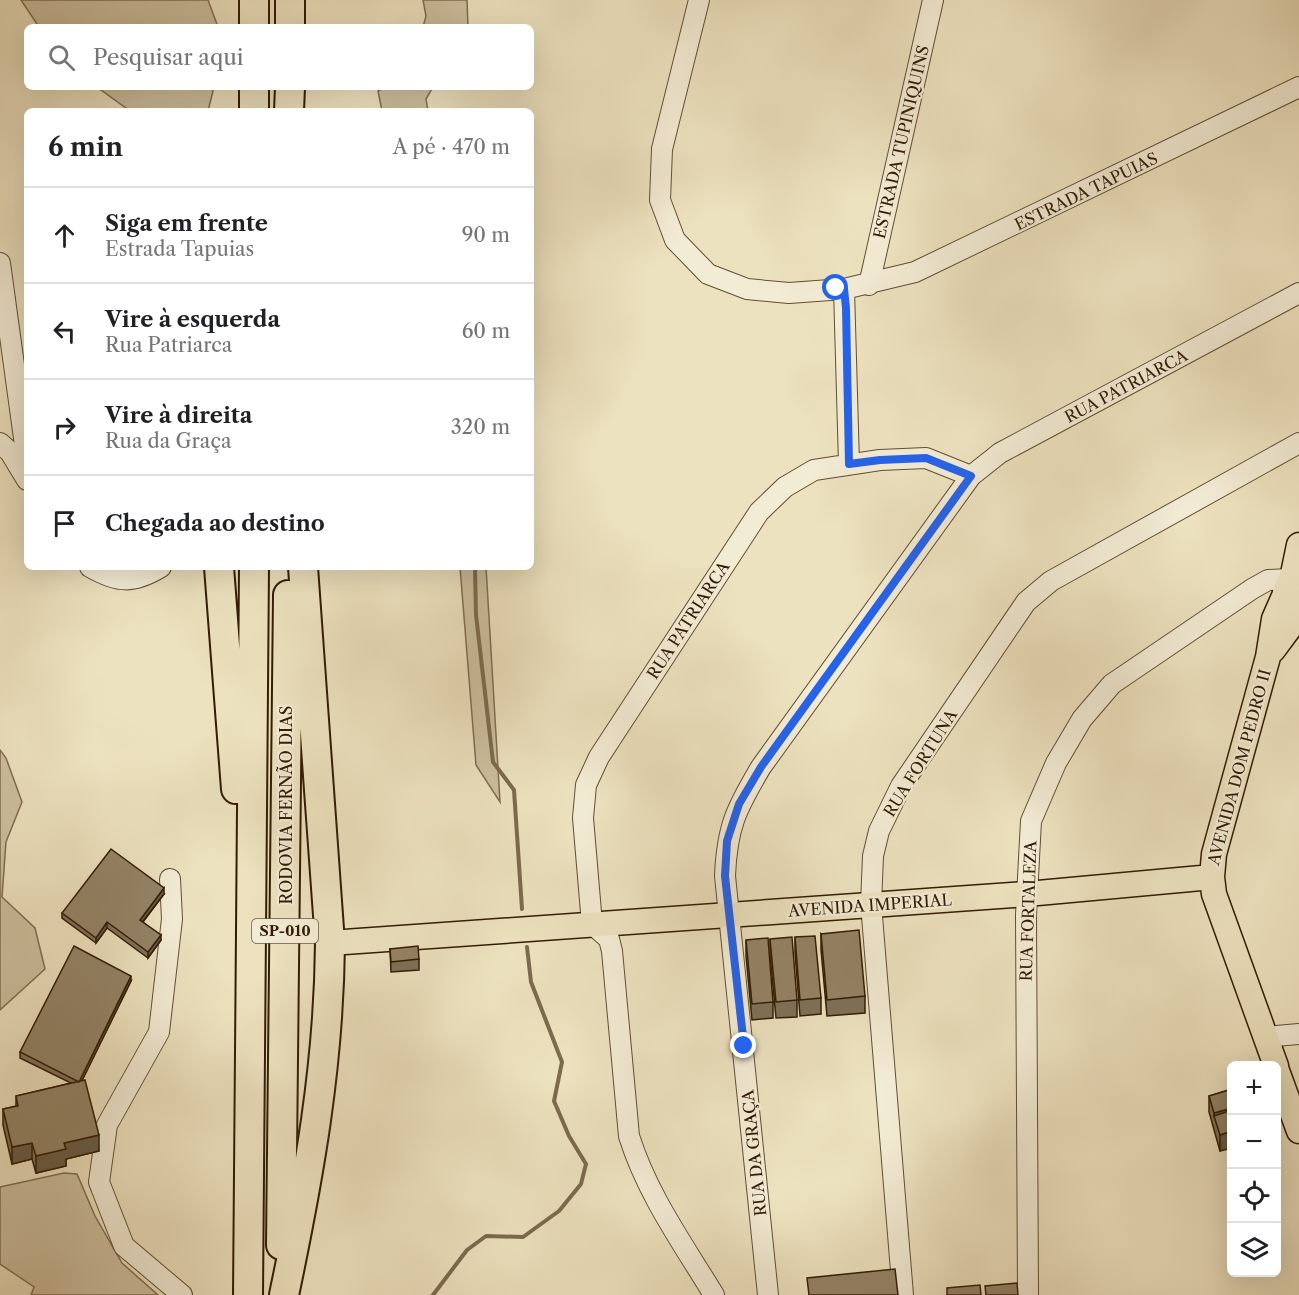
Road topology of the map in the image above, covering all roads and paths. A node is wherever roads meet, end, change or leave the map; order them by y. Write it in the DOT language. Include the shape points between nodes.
graph roads {
  1 [pos="254,0"];
  2 [pos="290,0"];
  3 [pos="699,0"];
  4 [pos="933,0"];
  5 [pos="254,24"];
  6 [pos="290,24"];
  7 [pos="1299,87"];
  8 [pos="254,90"];
  9 [pos="290,90"];
  10 [pos="254,108"];
  11 [pos="289,108"];
  12 [pos="0,262"];
  13 [pos="869,285"];
  14 [pos="844,289"];
  15 [pos="1299,293"];
  16 [pos="24,438"];
  17 [pos="0,443"];
  18 [pos="1299,443"];
  19 [pos="849,464"];
  20 [pos="24,475"];
  21 [pos="971,476"];
  22 [pos="1299,545"];
  23 [pos="96,570"];
  24 [pos="156,570"];
  25 [pos="219,570"];
  26 [pos="254,570"];
  27 [pos="288,570"];
  28 [pos="303,570"];
  29 [pos="1292,585"];
  30 [pos="1299,615"];
  31 [pos="1268,657"];
  32 [pos="1212,877"];
  33 [pos="170,879"];
  34 [pos="1027,894"];
  35 [pos="871,904"];
  36 [pos="730,914"];
  37 [pos="592,924"];
  38 [pos="330,943"];
  39 [pos="251,946"];
  40 [pos="1299,1034"];
  41 [pos="1265,1036"];
  42 [pos="1274,1061"];
  43 [pos="1281,1081"];
  44 [pos="1299,1131"];
  45 [pos="182,1295"];
  46 [pos="248,1295"];
  47 [pos="282,1295"];
  48 [pos="714,1295"];
  49 [pos="768,1295"];
  50 [pos="903,1295"];
  51 [pos="1028,1295"];
  1 -- 5 [label="highway"];
  2 -- 6 [label="highway"];
  3 -- 14 [label="street, ESTRADA TAPUIAS" via="662,149 660,200 675,240 708,274 747,289 789,293"];
  4 -- 13 [label="street, ESTRADA TUPINIQUINS"];
  7 -- 13 [label="street, ESTRADA TAPUIAS" via="915,272"];
  8 -- 10 [label="highway"];
  9 -- 11 [label="highway"];
  12 -- 16 [label="street"];
  13 -- 14 [label="street, ESTRADA TAPUIAS"];
  14 -- 19 [label="street"];
  15 -- 21 [label="street, RUA PATRIARCA" via="1000,453"];
  17 -- 20 [label="street"];
  18 -- 35 [label="street, RUA FORTUNA" via="1051,581 1026,602 897,795 879,831 873,856"];
  19 -- 21 [label="street, RUA PATRIARCA" via="926,458"];
  19 -- 37 [label="street, RUA PATRIARCA" via="814,470 785,487 759,512 598,757 586,785 583,818"];
  21 -- 36 [label="street, RUA DA GRAÇA" via="761,767 739,804 727,841 725,876"];
  22 -- 29 [label="main road, AVENIDA DOM PEDRO II"];
  23 -- 24 [label="street" via="112,579 142,578"];
  25 -- 39 [label="highway"];
  26 -- 39 [label="highway, RODOVIA FERNÃO DIAS / SP-010"];
  27 -- 47 [label="highway, RODOVIA FERNÃO DIAS / SP-010"];
  28 -- 38 [label="highway"];
  29 -- 31 [label="main road, AVENIDA DOM PEDRO II" via="1274,619"];
  29 -- 34 [label="street, RUA FORTALEZA" via="1268,580 1252,589 1112,684 1082,718 1056,763 1031,822"];
  30 -- 31 [label="main road, AVENIDA DOM PEDRO II"];
  31 -- 32 [label="main road, AVENIDA DOM PEDRO II" via="1214,854"];
  32 -- 34 [label="main road, AVENIDA IMPERIAL"];
  32 -- 41 [label="main road" via="1214,894"];
  33 -- 45 [label="street" via="172,919 159,1032 107,1125 99,1182 124,1245"];
  34 -- 35 [label="main road, AVENIDA IMPERIAL"];
  34 -- 51 [label="street, RUA FORTALEZA"];
  35 -- 36 [label="main road, AVENIDA IMPERIAL"];
  35 -- 50 [label="street, RUA FORTUNA"];
  36 -- 37 [label="main road, AVENIDA IMPERIAL"];
  36 -- 49 [label="street, RUA DA GRAÇA"];
  37 -- 38 [label="main road, AVENIDA IMPERIAL"];
  37 -- 48 [label="street" via="609,939 612,951 625,1110 637,1162"];
  38 -- 47 [label="highway" via="324,1069 310,1169"];
  39 -- 46 [label="highway, RODOVIA FERNÃO DIAS / SP-010"];
  40 -- 41 [label="street"];
  41 -- 42 [label="main road"];
  43 -- 44 [label="main road"];
}
